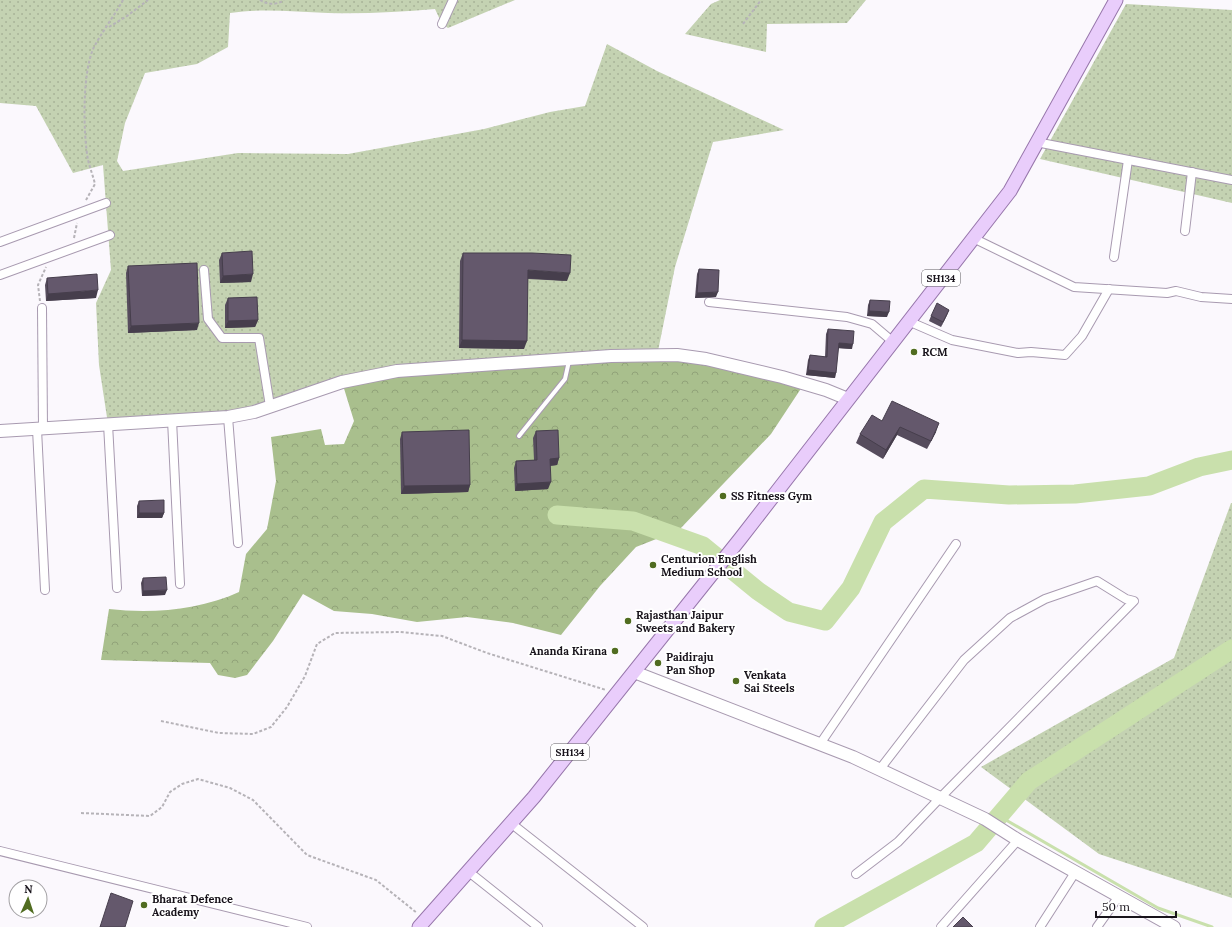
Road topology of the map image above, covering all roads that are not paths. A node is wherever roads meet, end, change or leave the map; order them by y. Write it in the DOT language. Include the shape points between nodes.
graph roads {
  1 [pos="453,0"];
  2 [pos="1116,0"];
  3 [pos="442,24"];
  4 [pos="1036,142"];
  5 [pos="1128,160"];
  6 [pos="1192,172"];
  7 [pos="1232,180"];
  8 [pos="106,203"];
  9 [pos="1184,231"];
  10 [pos="110,235"];
  11 [pos="973,238"];
  12 [pos="0,242"];
  13 [pos="1114,257"];
  14 [pos="204,270"];
  15 [pos="0,275"];
  16 [pos="1109,289"];
  17 [pos="1232,299"];
  18 [pos="709,302"];
  19 [pos="42,308"];
  20 [pos="908,321"];
  21 [pos="892,341"];
  22 [pos="570,359"];
  23 [pos="848,399"];
  24 [pos="270,406"];
  25 [pos="228,417"];
  26 [pos="172,420"];
  27 [pos="108,424"];
  28 [pos="40,429"];
  29 [pos="0,431"];
  30 [pos="520,436"];
  31 [pos="238,543"];
  32 [pos="956,544"];
  33 [pos="180,584"];
  34 [pos="117,588"];
  35 [pos="45,590"];
  36 [pos="634,672"];
  37 [pos="820,744"];
  38 [pos="880,769"];
  39 [pos="940,798"];
  40 [pos="512,824"];
  41 [pos="1018,840"];
  42 [pos="0,851"];
  43 [pos="1076,871"];
  44 [pos="469,872"];
  45 [pos="856,874"];
  46 [pos="1119,896"];
  47 [pos="422,924"];
  48 [pos="307,927"];
  49 [pos="538,927"];
  50 [pos="643,927"];
  51 [pos="941,927"];
  52 [pos="1040,927"];
  53 [pos="1097,927"];
  54 [pos="1174,927"];
  1 -- 3 [label="street"];
  2 -- 4 [label="main road, SH134"];
  4 -- 5 [label="street"];
  4 -- 11 [label="main road, SH134" via="1010,191"];
  5 -- 6 [label="street"];
  5 -- 13 [label="street"];
  6 -- 7 [label="street"];
  6 -- 9 [label="street"];
  8 -- 12 [label="street"];
  10 -- 15 [label="street"];
  11 -- 16 [label="street" via="1074,287"];
  11 -- 20 [label="main road, SH134"];
  14 -- 24 [label="street" via="208,319 222,338 259,338"];
  16 -- 17 [label="street" via="1167,293 1176,291 1201,297"];
  16 -- 20 [label="street" via="1082,336 1065,354 1018,353 952,340"];
  18 -- 21 [label="street" via="847,317 872,324"];
  19 -- 28 [label="street"];
  20 -- 21 [label="main road, SH134"];
  21 -- 23 [label="main road, SH134"];
  22 -- 23 [label="street" via="677,355 706,359 782,377"];
  22 -- 24 [label="street" via="397,370 342,382"];
  22 -- 30 [label="lane" via="565,379"];
  23 -- 36 [label="main road, SH134"];
  24 -- 25 [label="street"];
  25 -- 26 [label="street"];
  25 -- 31 [label="street"];
  26 -- 27 [label="street"];
  26 -- 33 [label="street"];
  27 -- 28 [label="street"];
  27 -- 34 [label="street"];
  28 -- 29 [label="street"];
  28 -- 35 [label="street"];
  32 -- 37 [label="street"];
  36 -- 37 [label="street"];
  36 -- 40 [label="main road, SH134"];
  37 -- 38 [label="street"];
  38 -- 39 [label="street"];
  38 -- 39 [label="street" via="964,660 1010,618 1045,599 1097,581 1126,599 1134,601"];
  39 -- 41 [label="street" via="985,818"];
  39 -- 45 [label="street" via="898,842"];
  40 -- 44 [label="main road, SH134"];
  40 -- 50 [label="street"];
  41 -- 43 [label="street"];
  41 -- 51 [label="street"];
  42 -- 48 [label="street"];
  43 -- 46 [label="street"];
  43 -- 52 [label="street"];
  44 -- 47 [label="main road, SH134"];
  44 -- 49 [label="street"];
  46 -- 53 [label="street"];
  46 -- 54 [label="street"];
}
